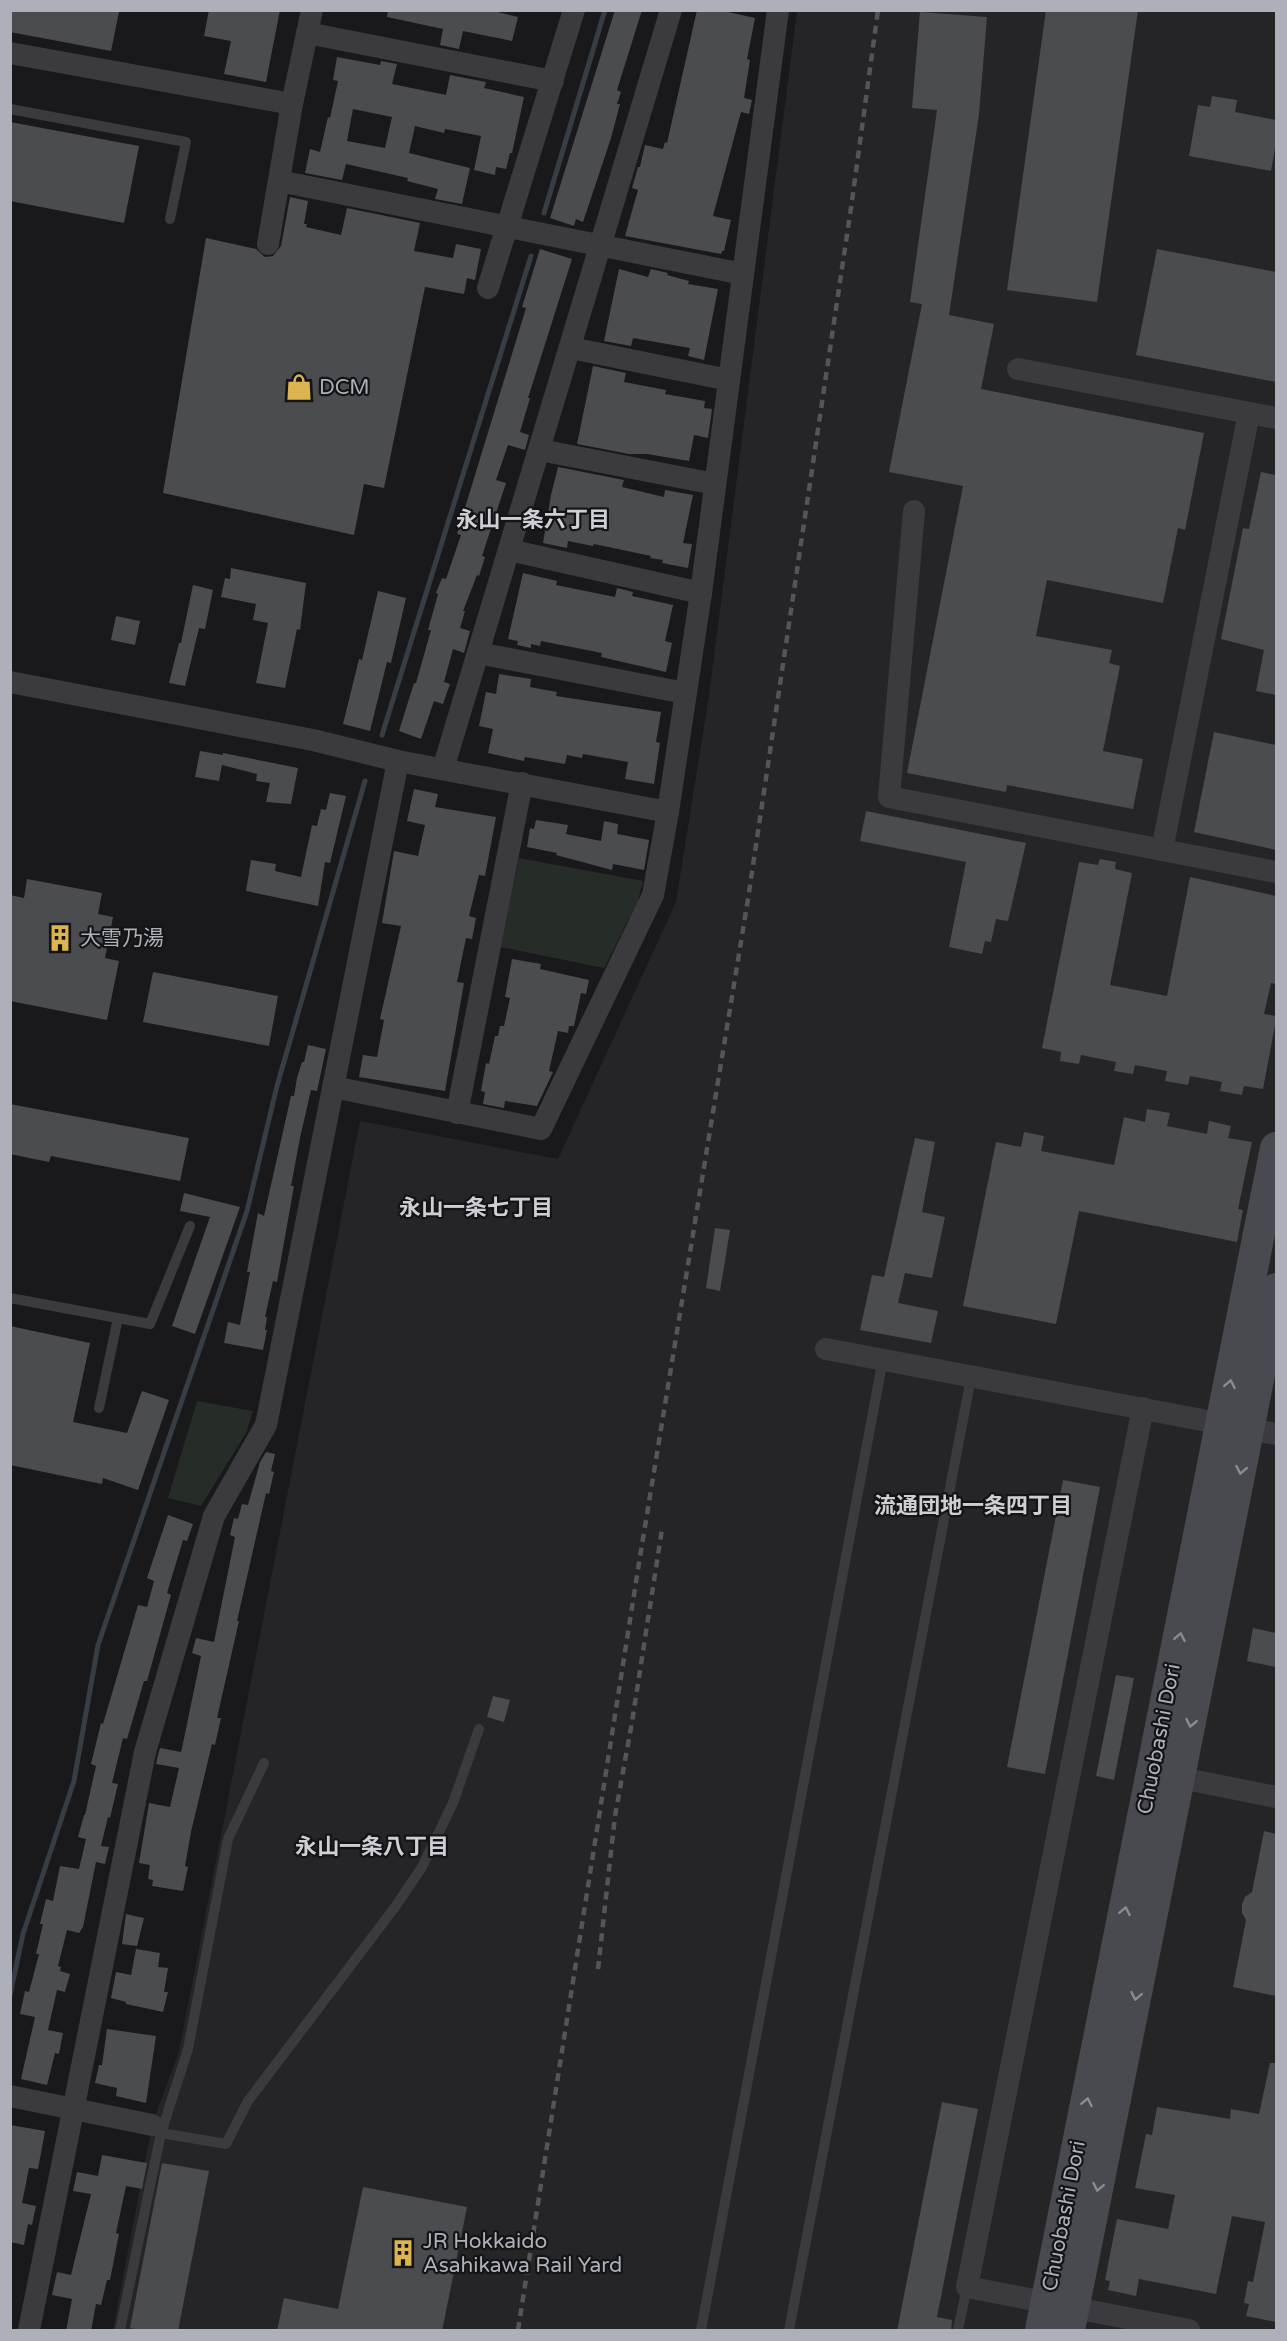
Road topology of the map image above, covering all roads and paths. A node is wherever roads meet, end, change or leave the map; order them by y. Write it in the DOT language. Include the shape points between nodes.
graph roads {
  1 [pos="312,10"];
  2 [pos="574,10"];
  3 [pos="671,10"];
  4 [pos="778,10"];
  5 [pos="307,33"];
  6 [pos="10,53"];
  7 [pos="553,81"];
  8 [pos="292,104"];
  9 [pos="10,109"];
  10 [pos="279,181"];
  11 [pos="170,219"];
  12 [pos="508,228"];
  13 [pos="268,244"];
  14 [pos="602,246"];
  15 [pos="742,274"];
  16 [pos="488,288"];
  17 [pos="571,348"];
  18 [pos="1018,369"];
  19 [pos="729,380"];
  20 [pos="1249,413"];
  21 [pos="1276,418"];
  22 [pos="540,450"];
  23 [pos="716,484"];
  24 [pos="914,511"];
  25 [pos="509,550"];
  26 [pos="701,593"];
  27 [pos="478,653"];
  28 [pos="10,682"];
  29 [pos="685,693"];
  30 [pos="398,760"];
  31 [pos="443,769"];
  32 [pos="522,783"];
  33 [pos="668,812"];
  34 [pos="1162,850"];
  35 [pos="1276,872"];
  36 [pos="333,1087"];
  37 [pos="457,1113"];
  38 [pos="1276,1148"];
  39 [pos="190,1226"];
  40 [pos="1276,1289"];
  41 [pos="10,1298"];
  42 [pos="118,1318"];
  43 [pos="826,1349"];
  44 [pos="883,1359"];
  45 [pos="971,1377"];
  46 [pos="99,1408"];
  47 [pos="1143,1408"];
  48 [pos="1249,1428"];
  49 [pos="479,1729"];
  50 [pos="264,1763"];
  51 [pos="1166,1775"];
  52 [pos="1276,1797"];
  53 [pos="10,2096"];
  54 [pos="72,2109"];
  55 [pos="157,2129"];
  56 [pos="968,2287"];
  57 [pos="1058,2318"];
  58 [pos="29,2331"];
  59 [pos="120,2331"];
  60 [pos="701,2331"];
  61 [pos="789,2331"];
  62 [pos="958,2331"];
  63 [pos="1189,2331"];
  1 -- 5 [label="street"];
  2 -- 7 [label="street"];
  3 -- 14 [label="street"];
  4 -- 15 [label="street"];
  5 -- 7 [label="street"];
  5 -- 8 [label="street"];
  6 -- 8 [label="street"];
  7 -- 12 [label="street"];
  8 -- 10 [label="street"];
  9 -- 11 [label="lane" via="186,142"];
  10 -- 12 [label="street"];
  10 -- 13 [label="street"];
  12 -- 14 [label="street"];
  12 -- 16 [label="street"];
  14 -- 15 [label="street"];
  14 -- 17 [label="street"];
  15 -- 19 [label="street"];
  17 -- 19 [label="street"];
  17 -- 22 [label="street"];
  18 -- 20 [label="street"];
  19 -- 23 [label="street"];
  20 -- 21 [label="street"];
  20 -- 34 [label="street"];
  22 -- 23 [label="street"];
  22 -- 25 [label="street"];
  23 -- 26 [label="street"];
  24 -- 34 [label="street" via="889,797"];
  25 -- 26 [label="street"];
  25 -- 27 [label="street"];
  26 -- 29 [label="street"];
  27 -- 29 [label="street"];
  27 -- 31 [label="street"];
  28 -- 30 [label="street"];
  29 -- 33 [label="street"];
  30 -- 31 [label="street"];
  30 -- 36 [label="street"];
  31 -- 32 [label="street"];
  32 -- 33 [label="street"];
  32 -- 37 [label="street"];
  33 -- 37 [label="street" via="652,895 541,1129"];
  34 -- 35 [label="street"];
  36 -- 37 [label="street"];
  36 -- 54 [label="street" via="266,1425 214,1516 148,1741"];
  48 -- 38 [label="main road, Chuobashi Dori, one-way"];
  39 -- 42 [label="lane" via="150,1324"];
  40 -- 48 [label="main road, Chuobashi Dori"];
  41 -- 42 [label="lane"];
  42 -- 46 [label="lane"];
  43 -- 44 [label="street"];
  44 -- 45 [label="street"];
  44 -- 60 [label="lane"];
  45 -- 47 [label="street"];
  45 -- 61 [label="lane"];
  47 -- 48 [label="street"];
  47 -- 56 [label="street"];
  48 -- 51 [label="main road, Chuobashi Dori"];
  49 -- 55 [label="lane" via="453,1803 422,1867 248,2101 226,2144"];
  50 -- 55 [label="lane" via="228,1839 188,2049"];
  51 -- 52 [label="street"];
  51 -- 57 [label="main road, Chuobashi Dori"];
  53 -- 54 [label="street"];
  54 -- 55 [label="street"];
  54 -- 58 [label="street"];
  55 -- 59 [label="lane"];
  56 -- 57 [label="street"];
  56 -- 62 [label="lane"];
  57 -- 63 [label="street"];
}
